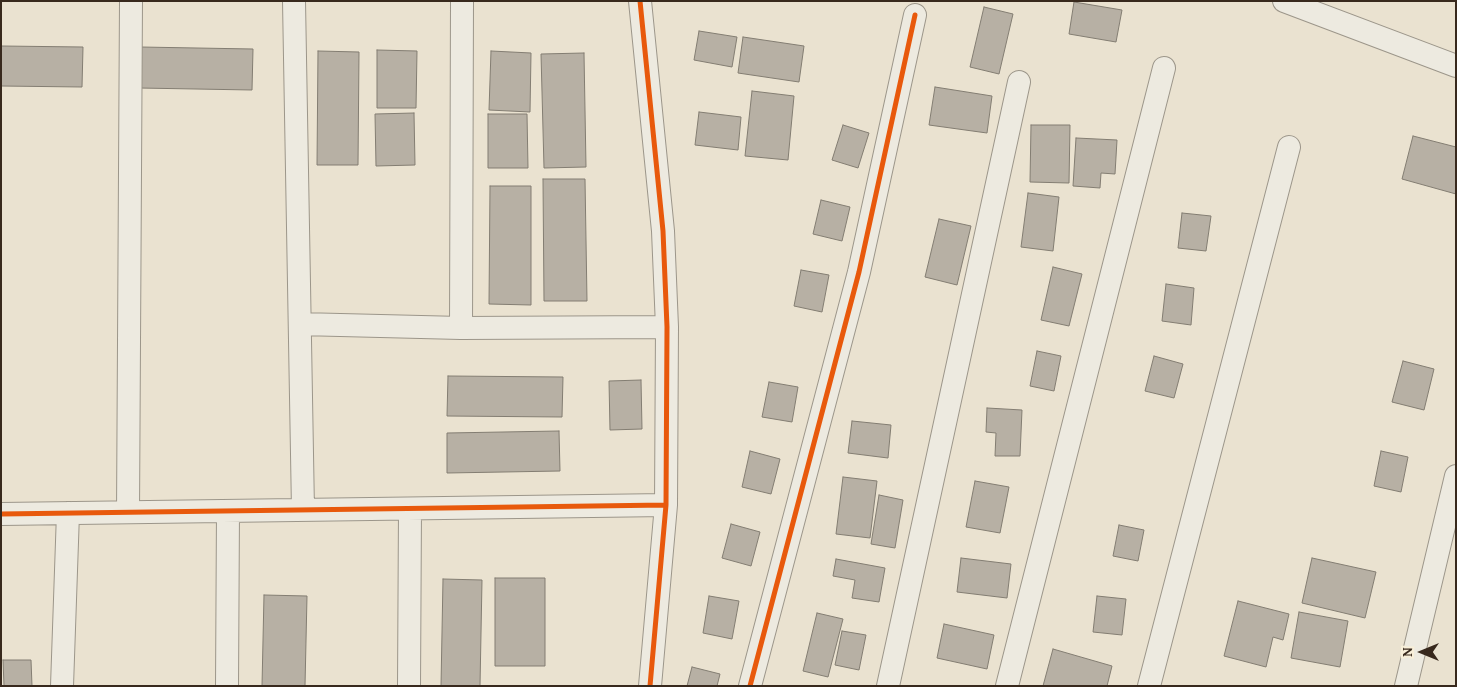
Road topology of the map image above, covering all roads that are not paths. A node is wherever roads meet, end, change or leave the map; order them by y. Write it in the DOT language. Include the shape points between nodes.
graph roads {
  1 [pos="131,1"];
  2 [pos="294,1"];
  3 [pos="462,1"];
  4 [pos="640,1"];
  5 [pos="1284,1"];
  6 [pos="915,15"];
  7 [pos="1456,66"];
  8 [pos="1164,68"];
  9 [pos="1019,82"];
  10 [pos="1289,147"];
  11 [pos="300,324"];
  12 [pos="667,327"];
  13 [pos="460,328"];
  14 [pos="1456,476"];
  15 [pos="666,505"];
  16 [pos="410,509"];
  17 [pos="303,510"];
  18 [pos="228,511"];
  19 [pos="128,512"];
  20 [pos="68,513"];
  21 [pos="1,514"];
  22 [pos="62,686"];
  23 [pos="227,686"];
  24 [pos="409,686"];
  25 [pos="650,686"];
  26 [pos="750,686"];
  27 [pos="888,686"];
  28 [pos="1007,686"];
  29 [pos="1149,686"];
  30 [pos="1406,686"];
  1 -- 19 [label="street"];
  2 -- 11 [label="street"];
  3 -- 13 [label="street"];
  4 -- 12 [label="street" via="663,231"];
  5 -- 7 [label="street"];
  6 -- 26 [label="street" via="859,272"];
  8 -- 28 [label="street"];
  9 -- 27 [label="street"];
  10 -- 29 [label="street"];
  11 -- 13 [label="street"];
  11 -- 17 [label="street"];
  12 -- 13 [label="street"];
  12 -- 15 [label="street"];
  14 -- 30 [label="street"];
  15 -- 16 [label="street"];
  15 -- 25 [label="street"];
  16 -- 17 [label="street"];
  16 -- 24 [label="street"];
  17 -- 18 [label="street"];
  18 -- 19 [label="street"];
  18 -- 23 [label="street"];
  19 -- 20 [label="street"];
  20 -- 21 [label="street"];
  20 -- 22 [label="street"];
}
